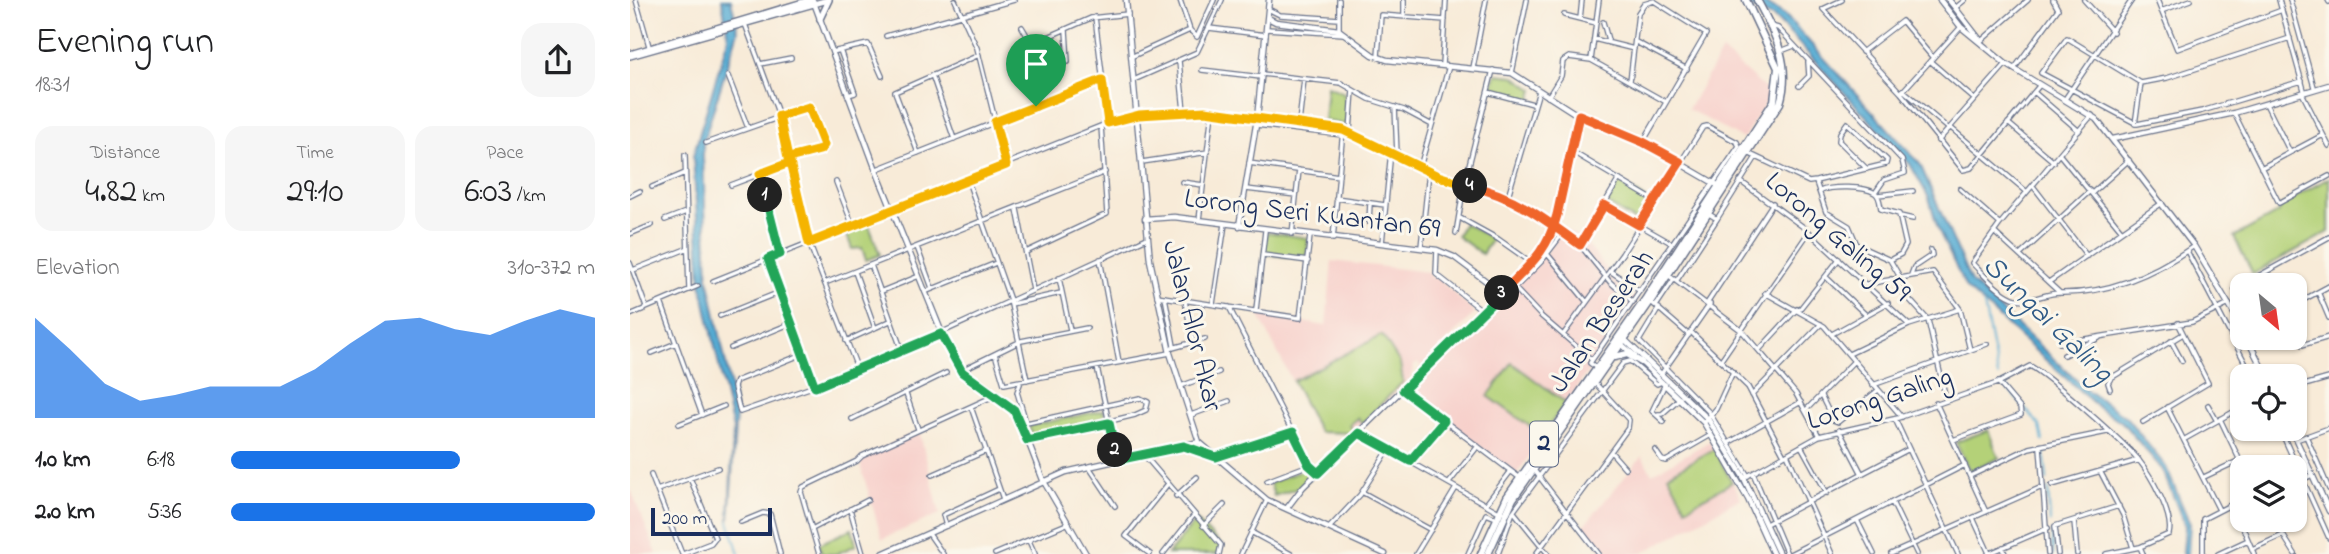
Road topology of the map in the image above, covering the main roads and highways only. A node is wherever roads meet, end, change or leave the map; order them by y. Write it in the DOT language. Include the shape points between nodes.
graph roads {
  1 [pos="800,0"];
  2 [pos="829,0"];
  3 [pos="1746,0"];
  4 [pos="1757,0"];
  5 [pos="812,1"];
  6 [pos="792,5"];
  7 [pos="820,19"];
  8 [pos="740,23"];
  9 [pos="723,27"];
  10 [pos="630,55"];
  11 [pos="1719,186"];
  12 [pos="1653,303"];
  13 [pos="1621,340"];
  14 [pos="1642,362"];
  15 [pos="1608,364"];
  16 [pos="1481,554"];
  17 [pos="1488,554"];
  1 -- 6 [label="main road"];
  2 -- 5 [label="main road"];
  2 -- 7 [label="main road"];
  3 -- 11 [label="highway, Jalan Beserah / 2" via="1778,68 1777,90 1768,112"];
  4 -- 11 [label="highway, Jalan Beserah / 2" via="1781,51 1784,91 1753,155"];
  5 -- 6 [label="main road"];
  5 -- 8 [label="main road"];
  6 -- 8 [label="main road"];
  8 -- 9 [label="main road"];
  9 -- 10 [label="main road"];
  9 -- 10 [label="main road"];
  11 -- 12 [label="highway, Jalan Beserah / 2"];
  11 -- 12 [label="highway, Jalan Beserah / 2" via="1709,214 1673,278"];
  12 -- 13 [label="highway, Jalan Beserah / 2"];
  13 -- 15 [label="highway, Jalan Beserah / 2"];
  13 -- 16 [label="highway, Jalan Beserah / 2" via="1520,478 1497,515"];
  14 -- 15 [label="highway" via="1620,354"];
  15 -- 17 [label="highway, Jalan Beserah / 2" via="1504,513"];
}
